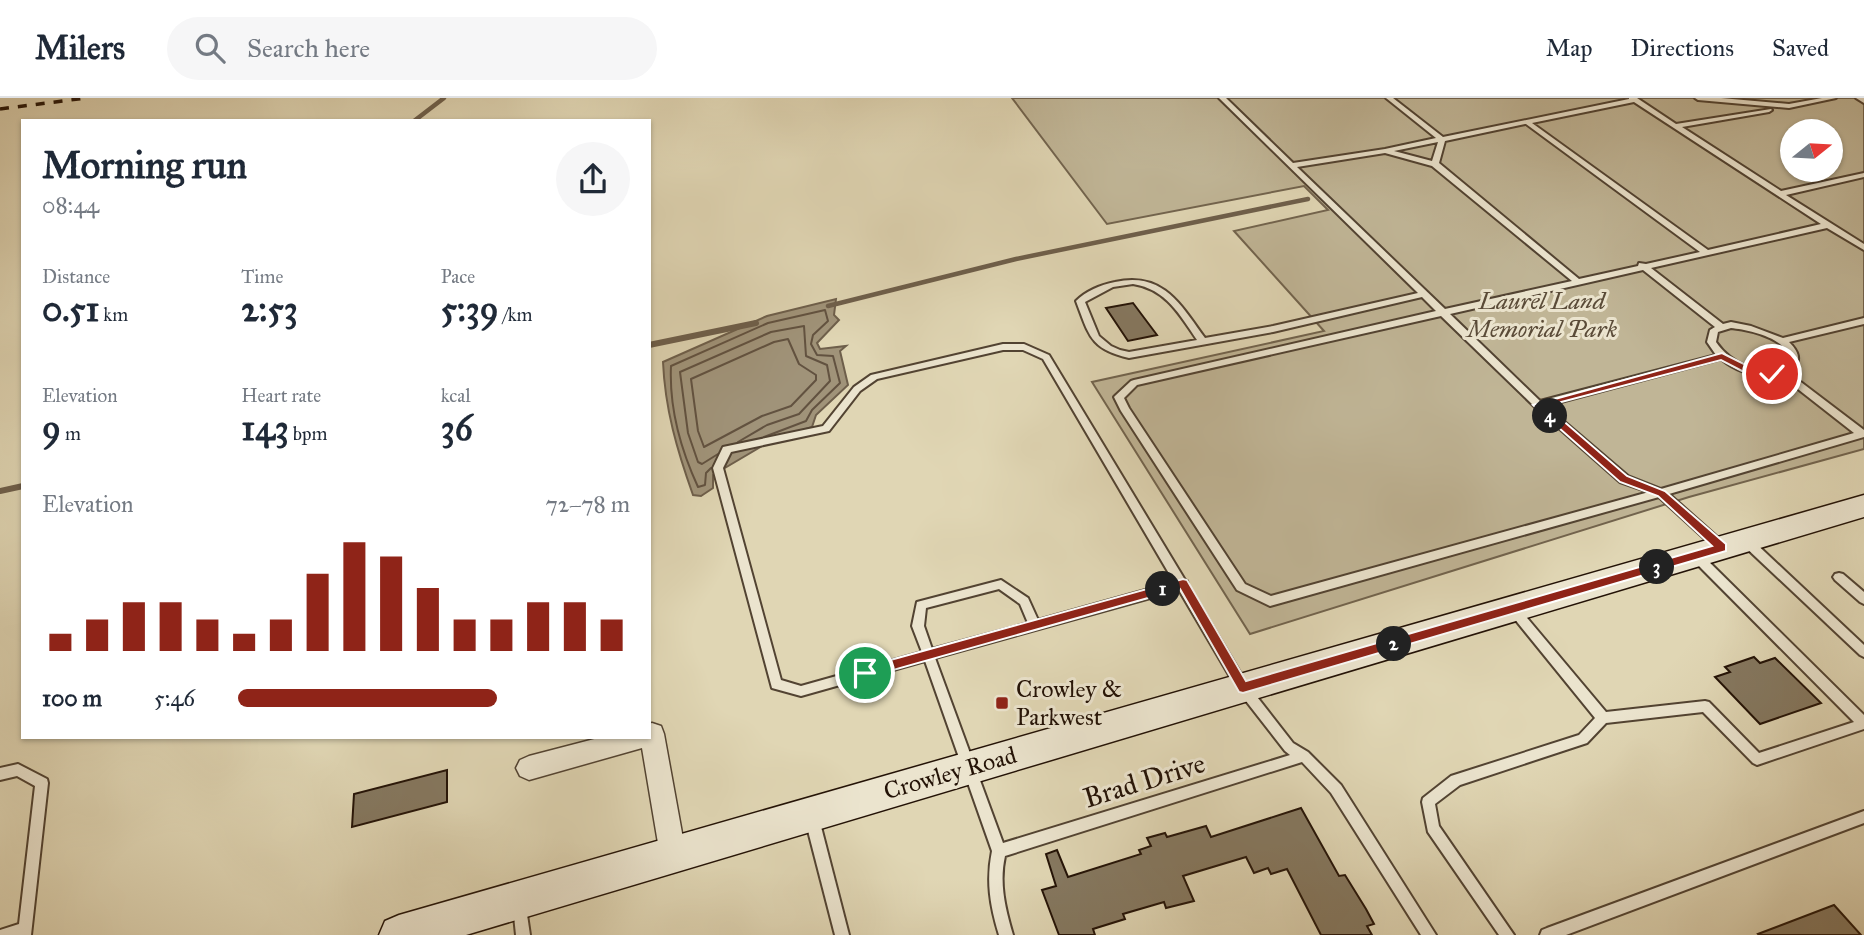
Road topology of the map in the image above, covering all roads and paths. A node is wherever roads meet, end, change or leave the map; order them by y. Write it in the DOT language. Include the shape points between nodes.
graph roads {
  1 [pos="1222,98"];
  2 [pos="1389,98"];
  3 [pos="1698,98"];
  4 [pos="1833,98"];
  5 [pos="1859,98"];
  6 [pos="1633,99"];
  7 [pos="1864,101"];
  8 [pos="1789,106"];
  9 [pos="1528,123"];
  10 [pos="1675,127"];
  11 [pos="1442,139"];
  12 [pos="1385,151"];
  13 [pos="1435,164"];
  14 [pos="1293,165"];
  15 [pos="1864,175"];
  16 [pos="1779,194"];
  17 [pos="1828,225"];
  18 [pos="1864,248"];
  19 [pos="1705,251"];
  20 [pos="1642,265"];
  21 [pos="1576,280"];
  22 [pos="1424,294"];
  23 [pos="1441,311"];
  24 [pos="1864,321"];
  25 [pos="1721,327"];
  26 [pos="1782,341"];
  27 [pos="1203,342"];
  28 [pos="1722,356"];
  29 [pos="1783,373"];
  30 [pos="1538,405"];
  31 [pos="1863,433"];
  32 [pos="1661,494"];
  33 [pos="1864,506"];
  34 [pos="1721,548"];
  35 [pos="1839,578"];
  36 [pos="1183,584"];
  37 [pos="1864,600"];
  38 [pos="1513,609"];
  39 [pos="1034,623"];
  40 [pos="1864,652"];
  41 [pos="930,654"];
  42 [pos="1243,688"];
  43 [pos="1603,718"];
  44 [pos="1864,723"];
  45 [pos="622,739"];
  46 [pos="650,739"];
  47 [pos="1304,756"];
  48 [pos="970,766"];
  49 [pos="529,768"];
  50 [pos="0,774"];
  51 [pos="811,814"];
  52 [pos="1864,817"];
  53 [pos="999,851"];
  54 [pos="673,855"];
  55 [pos="520,899"];
  56 [pos="25,932"];
  57 [pos="5,935"];
  58 [pos="399,935"];
  59 [pos="523,935"];
  60 [pos="842,935"];
  61 [pos="1006,935"];
  62 [pos="1429,935"];
  63 [pos="1507,935"];
  64 [pos="1547,935"];
  1 -- 14 [label="lane"];
  2 -- 11 [label="lane"];
  3 -- 8 [label="lane"];
  4 -- 8 [label="lane"];
  5 -- 7 [label="lane"];
  6 -- 9 [label="lane"];
  6 -- 10 [label="lane"];
  8 -- 10 [label="lane"];
  9 -- 11 [label="lane"];
  9 -- 19 [label="lane"];
  10 -- 16 [label="lane"];
  11 -- 12 [label="lane"];
  11 -- 13 [label="lane"];
  12 -- 13 [label="lane"];
  12 -- 14 [label="lane"];
  13 -- 21 [label="lane"];
  14 -- 22 [label="lane"];
  15 -- 16 [label="lane"];
  16 -- 17 [label="lane"];
  17 -- 18 [label="lane"];
  17 -- 19 [label="lane"];
  19 -- 20 [label="lane"];
  20 -- 21 [label="lane"];
  20 -- 25 [label="lane"];
  21 -- 23 [label="lane"];
  22 -- 23 [label="lane"];
  22 -- 27 [label="lane"];
  23 -- 30 [label="lane"];
  23 -- 32 [label="lane" via="1125,388 1119,397 1124,409 1241,587 1270,601"];
  24 -- 26 [label="lane"];
  25 -- 26 [label="lane" via="1744,326"];
  25 -- 28 [label="lane" via="1714,330 1711,342"];
  26 -- 29 [label="lane" via="1796,364"];
  27 -- 27 [label="lane" via="1129,355 1108,351 1096,341 1080,301 1096,288 1143,283 1165,293"];
  28 -- 29 [label="lane" via="1752,371"];
  28 -- 30 [label="lane"];
  29 -- 31 [label="lane"];
  30 -- 32 [label="lane" via="1623,479"];
  31 -- 32 [label="lane"];
  32 -- 34 [label="lane"];
  33 -- 34 [label="main road, Crowley Road"];
  34 -- 38 [label="main road, Crowley Road"];
  34 -- 40 [label="lane"];
  34 -- 44 [label="lane"];
  35 -- 37 [label="lane"];
  36 -- 39 [label="lane"];
  36 -- 41 [label="lane" via="1046,357 1024,347 1003,347 874,377 857,389 826,429 727,449 718,468 776,684 801,691"];
  36 -- 42 [label="lane"];
  38 -- 42 [label="main road, Crowley Road"];
  38 -- 43 [label="lane"];
  39 -- 41 [label="lane"];
  39 -- 41 [label="lane" via="1024,601 1001,584 921,605 918,626"];
  41 -- 48 [label="lane"];
  42 -- 47 [label="lane" via="1289,747"];
  42 -- 48 [label="main road, Crowley Road"];
  43 -- 44 [label="lane" via="1705,706 1756,759"];
  43 -- 63 [label="lane" via="1583,739 1456,780 1428,802 1433,828"];
  45 -- 49 [label="street"];
  46 -- 54 [label="street"];
  47 -- 53 [label="lane, Brad Drive"];
  47 -- 62 [label="lane" via="1336,789"];
  48 -- 51 [label="main road, Crowley Road"];
  48 -- 53 [label="lane"];
  50 -- 56 [label="lane" via="18,771 42,783"];
  51 -- 54 [label="main road, Crowley Road"];
  51 -- 60 [label="lane"];
  52 -- 64 [label="lane"];
  53 -- 61 [label="lane" via="993,873 994,899"];
  54 -- 55 [label="main road, Crowley Road"];
  55 -- 58 [label="main road, Crowley Road"];
  55 -- 59 [label="lane"];
  56 -- 57 [label="lane"];
}
